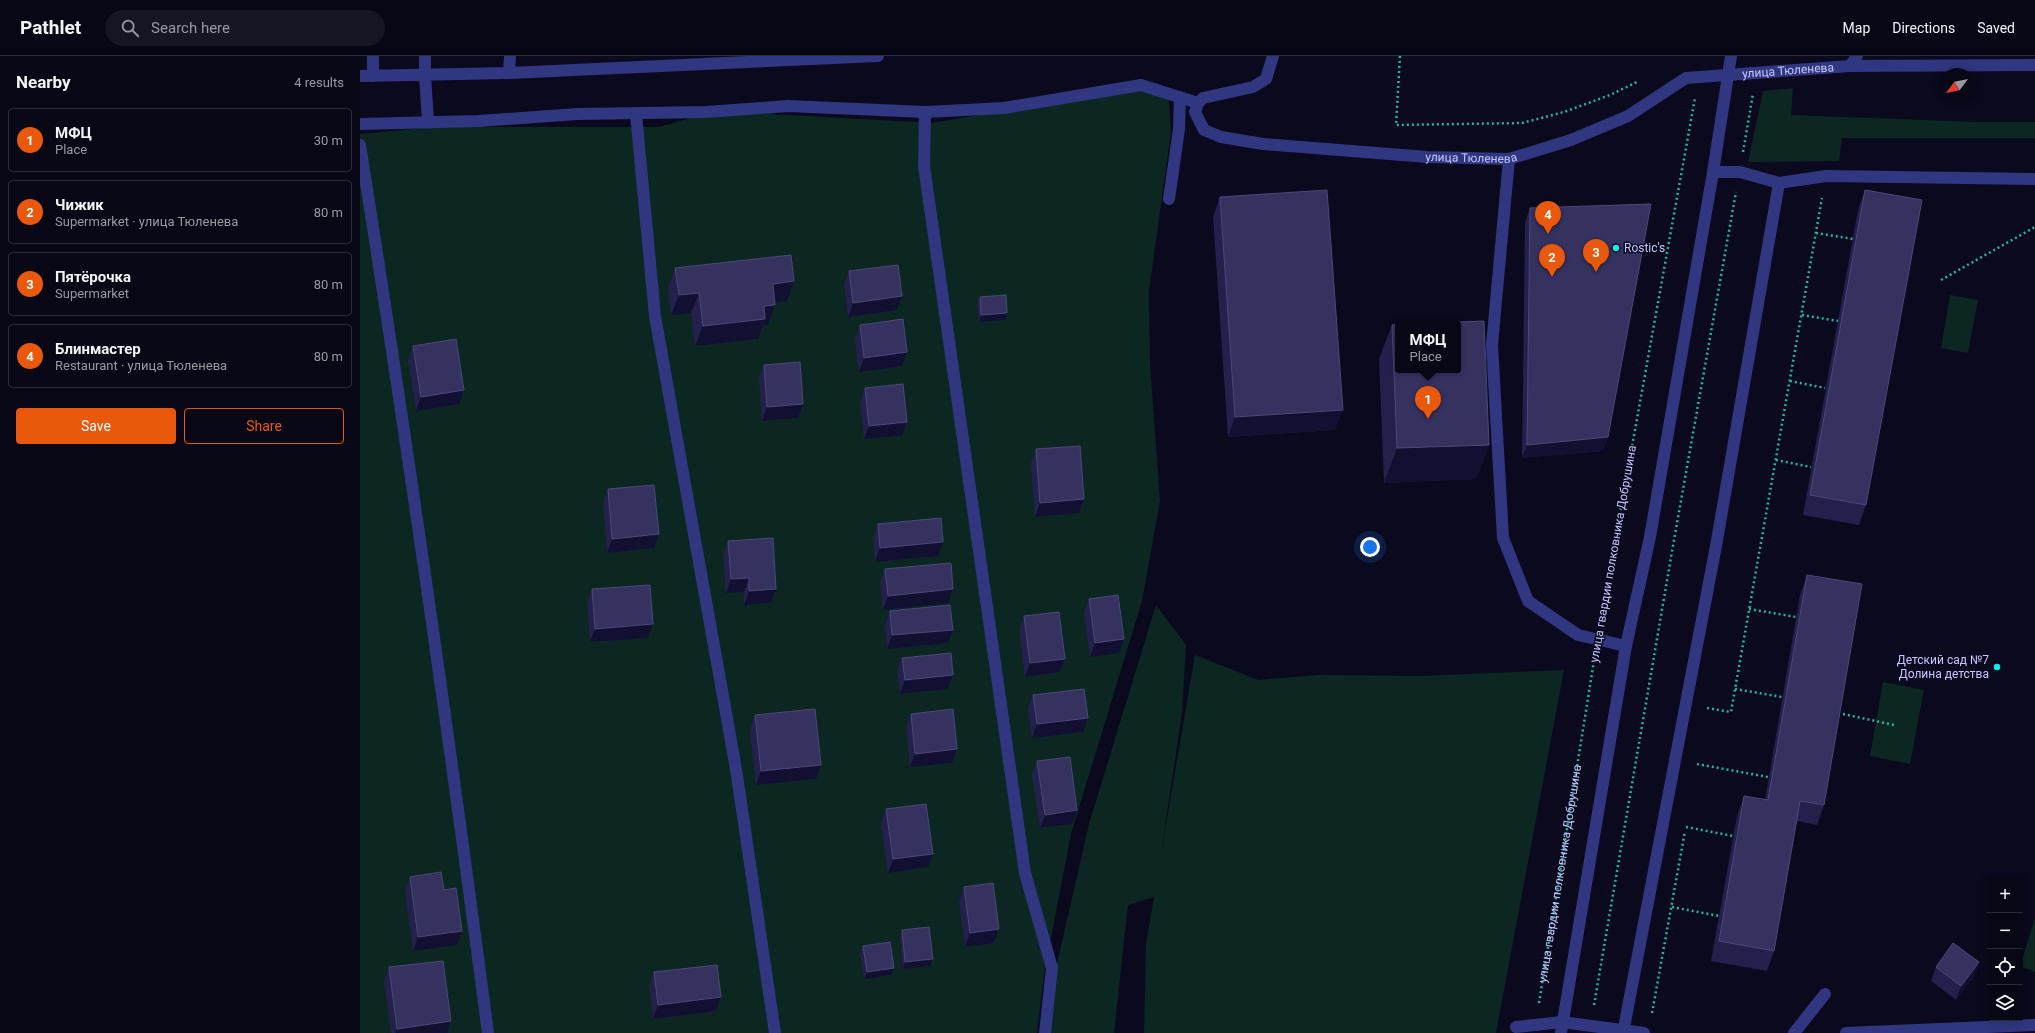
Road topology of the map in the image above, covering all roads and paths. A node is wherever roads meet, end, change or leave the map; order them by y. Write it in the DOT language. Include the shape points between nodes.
graph roads {
  1 [pos="373,56"];
  2 [pos="425,56"];
  3 [pos="510,56"];
  4 [pos="878,56"];
  5 [pos="1273,56"];
  6 [pos="1400,56"];
  7 [pos="1731,56"];
  8 [pos="1857,56"];
  9 [pos="2035,65"];
  10 [pos="1850,66"];
  11 [pos="1756,72"];
  12 [pos="509,73"];
  13 [pos="1728,74"];
  14 [pos="360,76"];
  15 [pos="373,76"];
  16 [pos="425,76"];
  17 [pos="1699,76"];
  18 [pos="1644,79"];
  19 [pos="1180,97"];
  20 [pos="1198,103"];
  21 [pos="924,112"];
  22 [pos="636,114"];
  23 [pos="428,121"];
  24 [pos="360,124"];
  25 [pos="360,145"];
  26 [pos="1509,158"];
  27 [pos="1713,172"];
  28 [pos="1740,172"];
  29 [pos="1826,176"];
  30 [pos="2035,179"];
  31 [pos="1779,183"];
  32 [pos="1169,199"];
  33 [pos="2035,227"];
  34 [pos="1816,233"];
  35 [pos="1853,239"];
  36 [pos="1941,280"];
  37 [pos="1802,315"];
  38 [pos="1838,321"];
  39 [pos="1790,381"];
  40 [pos="1825,388"];
  41 [pos="1776,460"];
  42 [pos="1811,467"];
  43 [pos="1749,609"];
  44 [pos="1796,617"];
  45 [pos="1597,640"];
  46 [pos="1626,646"];
  47 [pos="1735,689"];
  48 [pos="1782,697"];
  49 [pos="1843,714"];
  50 [pos="1705,715"];
  51 [pos="1894,725"];
  52 [pos="1698,757"];
  53 [pos="1697,764"];
  54 [pos="1696,771"];
  55 [pos="1768,777"];
  56 [pos="1687,820"];
  57 [pos="1686,828"];
  58 [pos="1733,836"];
  59 [pos="1672,907"];
  60 [pos="1719,916"];
  61 [pos="1825,994"];
  62 [pos="1650,1020"];
  63 [pos="1536,1024"];
  64 [pos="1590,1025"];
  65 [pos="2035,1025"];
  66 [pos="1516,1027"];
  67 [pos="1562,1027"];
  68 [pos="1623,1031"];
  69 [pos="488,1033"];
  70 [pos="774,1033"];
  71 [pos="1045,1033"];
  72 [pos="1644,1033"];
  73 [pos="1794,1033"];
  74 [pos="1846,1033"];
  1 -- 15 [label="street"];
  2 -- 16 [label="street"];
  3 -- 12 [label="street"];
  4 -- 12 [label="street"];
  5 -- 20 [label="street" via="1266,79 1253,87 1203,98"];
  6 -- 18 [label="path" via="1396,124 1522,123 1577,107"];
  7 -- 13 [label="street"];
  8 -- 10 [label="street, улица Тюленева"];
  9 -- 10 [label="street, улица Тюленева"];
  10 -- 11 [label="street, улица Тюленева"];
  11 -- 13 [label="street, улица Тюленева"];
  11 -- 28 [label="path"];
  12 -- 16 [label="street"];
  13 -- 17 [label="street, улица Тюленева"];
  13 -- 27 [label="street"];
  14 -- 15 [label="street"];
  15 -- 16 [label="street"];
  16 -- 23 [label="street"];
  17 -- 26 [label="street, улица Тюленева" via="1686,78 1628,116 1570,140"];
  17 -- 45 [label="path, улица гвардии полковника Добрушина"];
  19 -- 20 [label="street"];
  19 -- 21 [label="street" via="1140,85 1004,108"];
  19 -- 32 [label="street" via="1179,129"];
  20 -- 26 [label="street, улица Тюленева" via="1195,112 1204,130 1221,137 1263,144 1427,157"];
  21 -- 22 [label="street" via="788,106"];
  21 -- 71 [label="street" via="924,166 1025,873 1052,968"];
  22 -- 23 [label="street"];
  22 -- 70 [label="street" via="655,316 736,769"];
  23 -- 24 [label="street"];
  25 -- 69 [label="street" via="459,814"];
  26 -- 45 [label="street" via="1492,344 1503,538 1528,601 1578,635"];
  27 -- 28 [label="street"];
  27 -- 46 [label="street" via="1650,536"];
  28 -- 31 [label="street"];
  28 -- 64 [label="path"];
  29 -- 30 [label="street"];
  29 -- 31 [label="street"];
  29 -- 34 [label="path"];
  31 -- 68 [label="street" via="1716,546"];
  33 -- 36 [label="path"];
  34 -- 35 [label="path"];
  34 -- 37 [label="path"];
  37 -- 38 [label="path"];
  37 -- 39 [label="path"];
  39 -- 40 [label="path"];
  39 -- 41 [label="path"];
  41 -- 42 [label="path"];
  41 -- 43 [label="path"];
  43 -- 44 [label="path"];
  43 -- 47 [label="path"];
  45 -- 46 [label="street"];
  45 -- 63 [label="path, улица гвардии полковника Добрушина"];
  46 -- 67 [label="street"];
  47 -- 48 [label="path"];
  47 -- 50 [label="path" via="1731,712 1707,707"];
  49 -- 51 [label="path"];
  52 -- 53 [label="path"];
  53 -- 54 [label="path"];
  53 -- 55 [label="path"];
  56 -- 57 [label="path"];
  57 -- 58 [label="path"];
  57 -- 59 [label="path"];
  59 -- 60 [label="path"];
  59 -- 62 [label="path"];
  61 -- 73 [label="street"];
  63 -- 66 [label="street"];
  63 -- 67 [label="street"];
  64 -- 67 [label="street"];
  64 -- 68 [label="street"];
  65 -- 74 [label="street"];
  68 -- 72 [label="street"];
}
